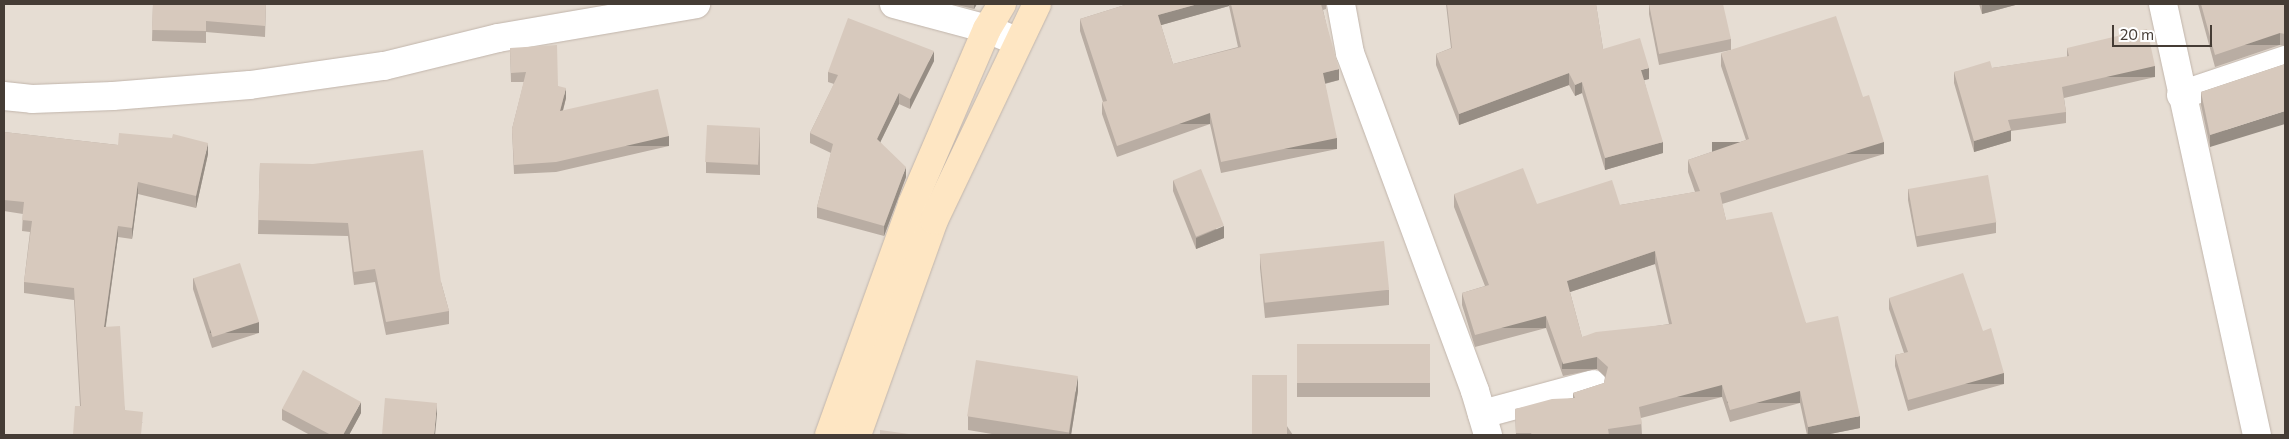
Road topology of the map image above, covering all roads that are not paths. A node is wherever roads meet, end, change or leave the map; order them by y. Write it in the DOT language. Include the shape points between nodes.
graph roads {
  1 [pos="696,4"];
  2 [pos="894,4"];
  3 [pos="1002,4"];
  4 [pos="1037,4"];
  5 [pos="1341,4"];
  6 [pos="2162,4"];
  7 [pos="988,29"];
  8 [pos="1017,41"];
  9 [pos="2285,60"];
  10 [pos="2181,95"];
  11 [pos="4,96"];
  12 [pos="1594,384"];
  13 [pos="1485,425"];
  14 [pos="829,435"];
  15 [pos="857,435"];
  16 [pos="2257,435"];
  1 -- 11 [label="street" via="498,38 384,66 250,85 113,96 32,99"];
  2 -- 7 [label="street"];
  3 -- 7 [label="street"];
  4 -- 8 [label="street"];
  5 -- 13 [label="street" via="1350,53"];
  6 -- 10 [label="street"];
  7 -- 8 [label="street"];
  7 -- 14 [label="street" via="912,204"];
  8 -- 15 [label="street" via="934,220"];
  9 -- 10 [label="street"];
  10 -- 16 [label="street"];
  12 -- 13 [label="street"];
}
